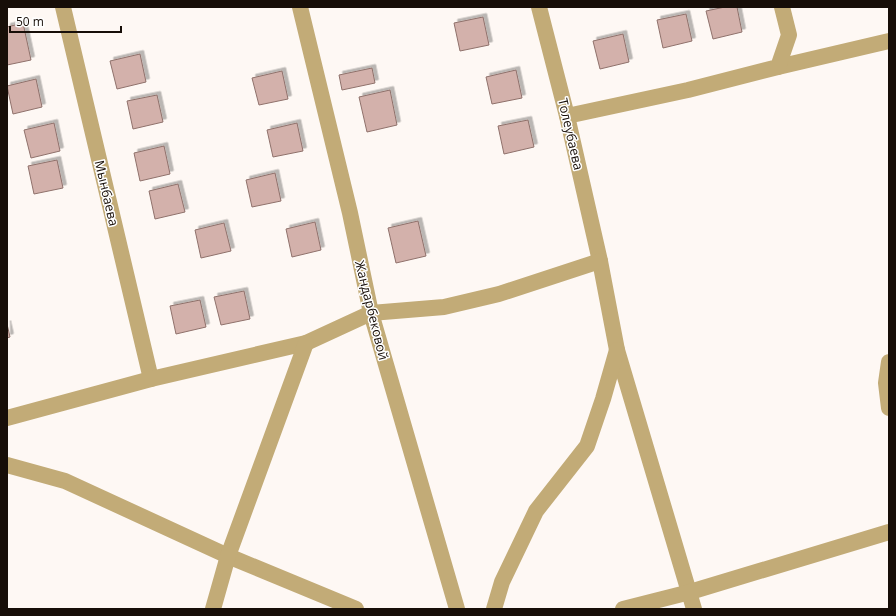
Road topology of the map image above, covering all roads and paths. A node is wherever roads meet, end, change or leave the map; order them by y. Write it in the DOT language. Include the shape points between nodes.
graph roads {
  1 [pos="63,7"];
  2 [pos="300,7"];
  3 [pos="539,7"];
  4 [pos="782,7"];
  5 [pos="889,41"];
  6 [pos="778,67"];
  7 [pos="567,116"];
  8 [pos="600,261"];
  9 [pos="371,313"];
  10 [pos="306,343"];
  11 [pos="617,350"];
  12 [pos="889,362"];
  13 [pos="151,379"];
  14 [pos="889,408"];
  15 [pos="7,418"];
  16 [pos="7,465"];
  17 [pos="889,532"];
  18 [pos="228,556"];
  19 [pos="690,592"];
  20 [pos="213,609"];
  21 [pos="356,609"];
  22 [pos="457,609"];
  23 [pos="494,609"];
  24 [pos="623,609"];
  25 [pos="694,609"];
  1 -- 13 [label="street, Мынбаева"];
  2 -- 9 [label="street, Жандарбековой" via="350,213"];
  3 -- 7 [label="street, Толеубаева"];
  4 -- 6 [label="street" via="789,34"];
  5 -- 6 [label="street"];
  6 -- 7 [label="street" via="688,90"];
  7 -- 8 [label="street, Толеубаева"];
  8 -- 9 [label="street" via="498,294 444,307"];
  8 -- 11 [label="street, Толеубаева"];
  9 -- 10 [label="street"];
  9 -- 22 [label="street, Жандарбековой"];
  10 -- 13 [label="street"];
  10 -- 18 [label="street"];
  11 -- 19 [label="street, Толеубаева"];
  11 -- 23 [label="street" via="587,446 536,511 502,582"];
  12 -- 14 [label="street" via="886,383"];
  13 -- 15 [label="street"];
  16 -- 18 [label="street" via="65,481"];
  17 -- 19 [label="street"];
  18 -- 20 [label="street"];
  18 -- 21 [label="street"];
  19 -- 24 [label="street"];
  19 -- 25 [label="street, Толеубаева"];
}
